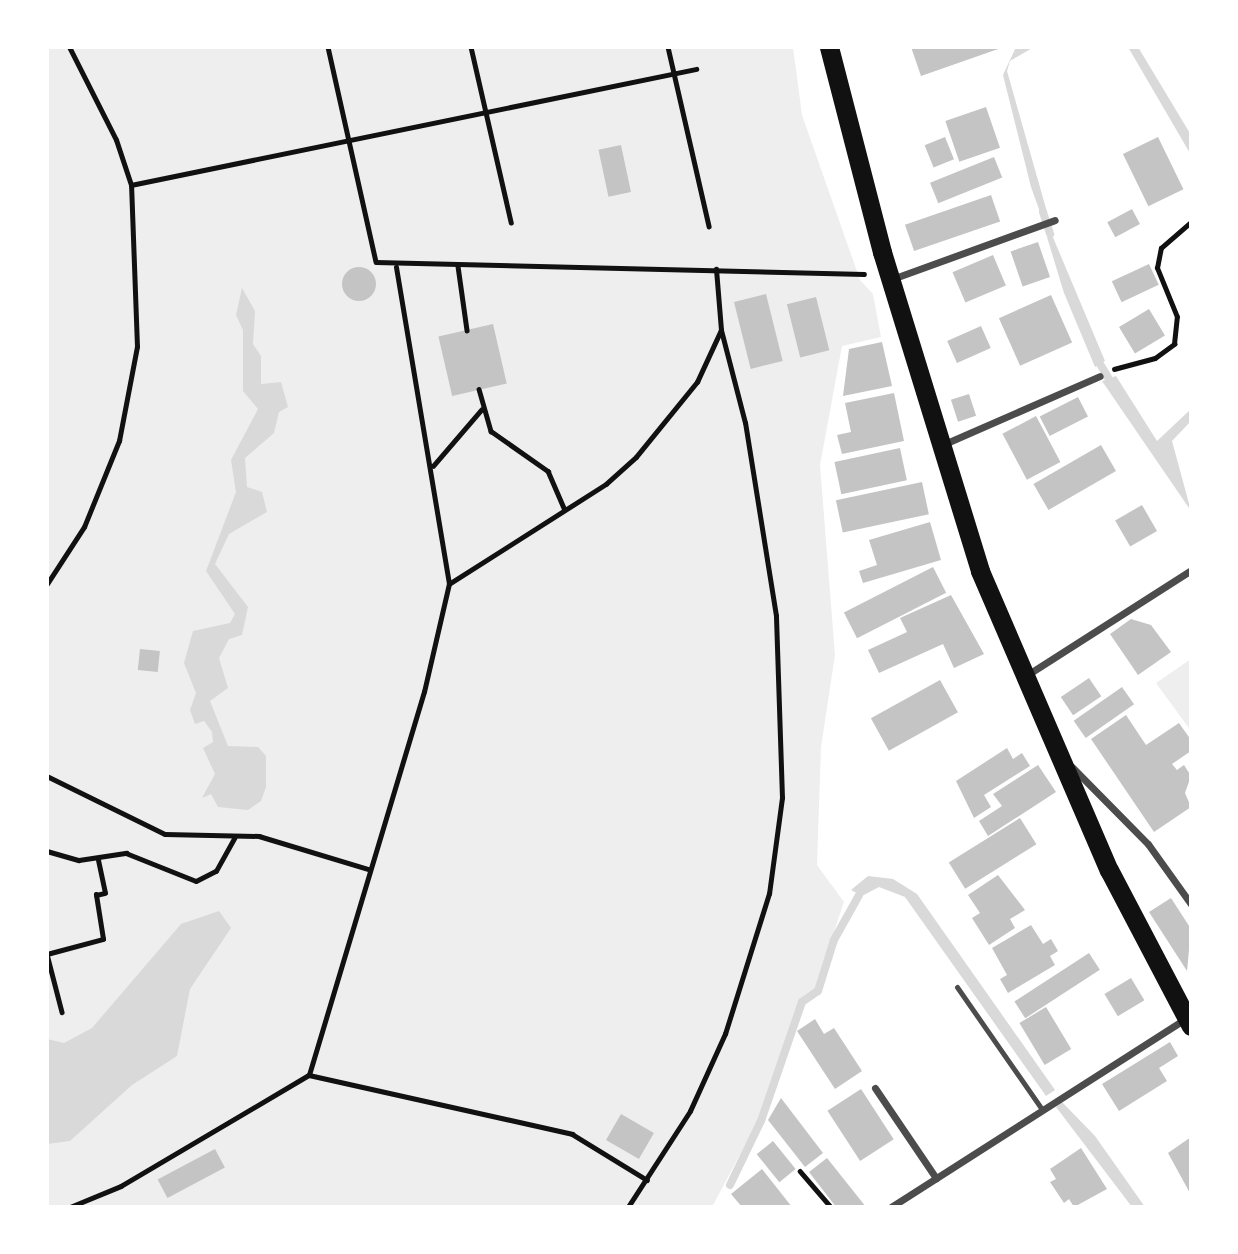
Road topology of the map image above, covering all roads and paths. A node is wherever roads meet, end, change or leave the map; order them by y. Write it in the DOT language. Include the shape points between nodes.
graph roads {
  1 [pos="69,47"];
  2 [pos="328,47"];
  3 [pos="471,47"];
  4 [pos="668,47"];
  5 [pos="829,47"];
  6 [pos="696,69"];
  7 [pos="673,73"];
  8 [pos="486,112"];
  9 [pos="347,140"];
  10 [pos="131,185"];
  11 [pos="1055,220"];
  12 [pos="511,222"];
  13 [pos="1191,222"];
  14 [pos="709,226"];
  15 [pos="458,266"];
  16 [pos="396,267"];
  17 [pos="716,269"];
  18 [pos="864,274"];
  19 [pos="891,280"];
  20 [pos="467,330"];
  21 [pos="721,330"];
  22 [pos="1116,368"];
  23 [pos="1100,376"];
  24 [pos="479,389"];
  25 [pos="481,410"];
  26 [pos="941,445"];
  27 [pos="432,467"];
  28 [pos="564,508"];
  29 [pos="1191,570"];
  30 [pos="47,584"];
  31 [pos="449,584"];
  32 [pos="1026,676"];
  33 [pos="1059,754"];
  34 [pos="47,776"];
  35 [pos="234,838"];
  36 [pos="47,851"];
  37 [pos="98,859"];
  38 [pos="368,869"];
  39 [pos="1191,904"];
  40 [pos="47,954"];
  41 [pos="957,987"];
  42 [pos="62,1012"];
  43 [pos="1189,1022"];
  44 [pos="309,1075"];
  45 [pos="875,1088"];
  46 [pos="1041,1108"];
  47 [pos="800,1171"];
  48 [pos="936,1178"];
  49 [pos="647,1180"];
  50 [pos="70,1207"];
  51 [pos="628,1207"];
  52 [pos="831,1207"];
  53 [pos="891,1207"];
  1 -- 10 [label="path" via="116,140"];
  2 -- 9 [label="path"];
  3 -- 8 [label="path"];
  4 -- 7 [label="path"];
  5 -- 19 [label="highway"];
  6 -- 7 [label="path"];
  7 -- 8 [label="path"];
  7 -- 14 [label="path"];
  8 -- 9 [label="path"];
  8 -- 12 [label="path"];
  9 -- 10 [label="path"];
  9 -- 16 [label="path" via="376,262"];
  10 -- 30 [label="path" via="137,347 119,441 84,527"];
  11 -- 19 [label="street"];
  13 -- 22 [label="path" via="1161,248 1157,268 1177,317 1174,344 1155,358"];
  15 -- 16 [label="path"];
  15 -- 17 [label="path"];
  15 -- 20 [label="path"];
  16 -- 27 [label="path"];
  17 -- 18 [label="path"];
  17 -- 21 [label="path"];
  19 -- 26 [label="highway"];
  21 -- 28 [label="path" via="697,382 636,457"];
  21 -- 49 [label="path" via="764,522 784,709 782,798 769,894 730,1021 690,1111"];
  23 -- 26 [label="street"];
  24 -- 25 [label="path"];
  25 -- 27 [label="path"];
  25 -- 28 [label="path" via="491,431 548,471"];
  26 -- 32 [label="highway" via="980,571"];
  27 -- 31 [label="path"];
  28 -- 31 [label="path"];
  29 -- 32 [label="street"];
  31 -- 38 [label="path" via="424,692"];
  32 -- 33 [label="highway"];
  33 -- 39 [label="street" via="1148,844"];
  33 -- 43 [label="highway" via="1109,870"];
  34 -- 35 [label="path" via="165,834"];
  35 -- 37 [label="path" via="216,871 196,881 127,853"];
  35 -- 38 [label="path" via="258,836"];
  36 -- 37 [label="path"];
  37 -- 40 [label="path" via="105,893 96,895 103,939"];
  38 -- 44 [label="path"];
  40 -- 42 [label="path"];
  41 -- 46 [label="lane"];
  43 -- 46 [label="street"];
  44 -- 49 [label="path" via="572,1134"];
  44 -- 50 [label="path" via="121,1186"];
  45 -- 48 [label="street"];
  46 -- 48 [label="street"];
  47 -- 52 [label="path"];
  48 -- 53 [label="street"];
  49 -- 51 [label="path"];
}
